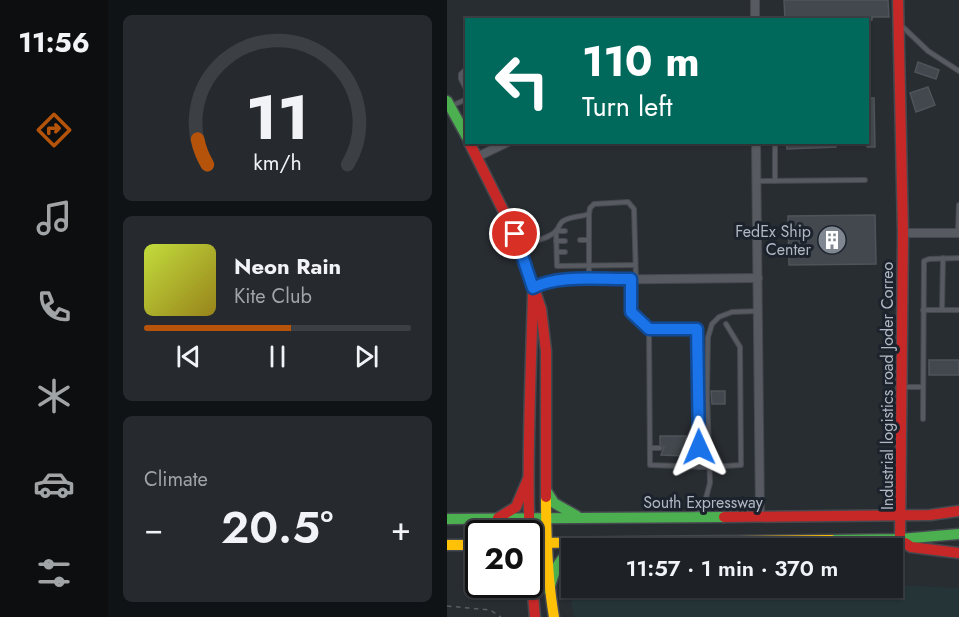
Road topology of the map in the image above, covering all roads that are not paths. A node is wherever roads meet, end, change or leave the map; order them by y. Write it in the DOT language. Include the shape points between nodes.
graph roads {
  1 [pos="755,0"];
  2 [pos="898,0"];
  3 [pos="755,18"];
  4 [pos="899,20"];
  5 [pos="465,70"];
  6 [pos="959,71"];
  7 [pos="465,88"];
  8 [pos="465,100"];
  9 [pos="449,104"];
  10 [pos="465,133"];
  11 [pos="470,144"];
  12 [pos="504,144"];
  13 [pos="756,144"];
  14 [pos="775,144"];
  15 [pos="477,157"];
  16 [pos="865,180"];
  17 [pos="757,181"];
  18 [pos="775,181"];
  19 [pos="959,205"];
  20 [pos="589,214"];
  21 [pos="580,230"];
  22 [pos="589,230"];
  23 [pos="556,231"];
  24 [pos="565,231"];
  25 [pos="903,233"];
  26 [pos="958,233"];
  27 [pos="580,240"];
  28 [pos="589,240"];
  29 [pos="557,241"];
  30 [pos="565,241"];
  31 [pos="519,246"];
  32 [pos="557,252"];
  33 [pos="565,252"];
  34 [pos="581,252"];
  35 [pos="589,252"];
  36 [pos="943,258"];
  37 [pos="959,258"];
  38 [pos="635,265"];
  39 [pos="589,266"];
  40 [pos="758,278"];
  41 [pos="634,279"];
  42 [pos="589,280"];
  43 [pos="533,288"];
  44 [pos="923,310"];
  45 [pos="942,310"];
  46 [pos="959,310"];
  47 [pos="759,311"];
  48 [pos="726,324"];
  49 [pos="649,329"];
  50 [pos="903,387"];
  51 [pos="922,387"];
  52 [pos="923,419"];
  53 [pos="686,447"];
  54 [pos="699,447"];
  55 [pos="650,448"];
  56 [pos="660,448"];
  57 [pos="699,466"];
  58 [pos="709,467"];
  59 [pos="528,479"];
  60 [pos="902,485"];
  61 [pos="547,492"];
  62 [pos="959,511"];
  63 [pos="856,516"];
  64 [pos="902,516"];
  65 [pos="689,517"];
  66 [pos="760,517"];
  67 [pos="546,518"];
  68 [pos="580,518"];
  69 [pos="447,519"];
  70 [pos="495,519"];
  71 [pos="529,519"];
  72 [pos="959,534"];
  73 [pos="900,538"];
  74 [pos="903,539"];
  75 [pos="903,541"];
  76 [pos="546,543"];
  77 [pos="561,543"];
  78 [pos="447,545"];
  79 [pos="465,546"];
  80 [pos="959,553"];
  81 [pos="561,560"];
  82 [pos="549,590"];
  83 [pos="533,598"];
  84 [pos="535,617"];
  85 [pos="554,617"];
  1 -- 3 [label="street"];
  2 -- 4 [label="main road, Industrial logistics road Joder Correo"];
  4 -- 6 [label="lane" via="917,42"];
  4 -- 25 [label="main road, Industrial logistics road Joder Correo"];
  5 -- 7 [label="lane" via="461,79"];
  8 -- 9 [label="lane"];
  9 -- 10 [label="main road"];
  11 -- 15 [label="main road"];
  12 -- 15 [label="street"];
  13 -- 17 [label="street"];
  14 -- 18 [label="lane"];
  15 -- 31 [label="main road"];
  16 -- 18 [label="lane"];
  17 -- 18 [label="lane"];
  17 -- 40 [label="street"];
  19 -- 26 [label="lane"];
  20 -- 22 [label="lane"];
  20 -- 23 [label="lane" via="566,219"];
  20 -- 38 [label="lane" via="594,204 624,201 631,205"];
  21 -- 22 [label="lane"];
  22 -- 28 [label="lane"];
  23 -- 24 [label="lane"];
  23 -- 29 [label="lane"];
  23 -- 31 [label="lane"];
  25 -- 26 [label="street"];
  25 -- 50 [label="main road, Industrial logistics road Joder Correo"];
  27 -- 28 [label="lane"];
  28 -- 35 [label="lane"];
  29 -- 30 [label="lane"];
  29 -- 32 [label="lane"];
  31 -- 43 [label="main road"];
  32 -- 33 [label="lane"];
  32 -- 39 [label="lane" via="557,266"];
  34 -- 35 [label="lane"];
  35 -- 39 [label="lane"];
  36 -- 37 [label="lane"];
  36 -- 44 [label="lane" via="924,261"];
  36 -- 45 [label="lane"];
  38 -- 39 [label="lane"];
  38 -- 41 [label="lane"];
  39 -- 42 [label="lane"];
  40 -- 41 [label="street"];
  40 -- 47 [label="street"];
  41 -- 42 [label="street"];
  41 -- 49 [label="lane" via="631,312"];
  42 -- 43 [label="street" via="556,281"];
  43 -- 59 [label="main road"];
  43 -- 61 [label="main road" via="541,309 546,351"];
  44 -- 45 [label="lane"];
  44 -- 51 [label="lane"];
  45 -- 46 [label="lane"];
  47 -- 58 [label="lane" via="732,312 712,324 708,337"];
  47 -- 66 [label="street"];
  48 -- 58 [label="lane" via="740,347 741,465"];
  49 -- 54 [label="lane" via="697,329"];
  49 -- 55 [label="lane"];
  50 -- 51 [label="lane"];
  50 -- 60 [label="main road, Industrial logistics road Joder Correo"];
  51 -- 52 [label="lane"];
  53 -- 54 [label="lane"];
  54 -- 57 [label="lane"];
  55 -- 56 [label="lane"];
  55 -- 57 [label="lane" via="650,465"];
  57 -- 58 [label="lane"];
  58 -- 65 [label="lane" via="710,483 704,505"];
  59 -- 70 [label="main road" via="516,507"];
  59 -- 71 [label="main road"];
  60 -- 63 [label="main road" via="888,505"];
  60 -- 64 [label="main road, Industrial logistics road Joder Correo"];
  61 -- 67 [label="main road"];
  61 -- 68 [label="main road" via="554,503"];
  62 -- 64 [label="main road, South Expressway"];
  63 -- 64 [label="main road, South Expressway"];
  63 -- 66 [label="main road, South Expressway"];
  64 -- 73 [label="main road, Industrial logistics road Joder Correo"];
  65 -- 66 [label="main road, South Expressway"];
  65 -- 68 [label="main road, South Expressway"];
  67 -- 68 [label="main road, South Expressway"];
  67 -- 71 [label="main road, South Expressway"];
  67 -- 76 [label="main road"];
  69 -- 70 [label="main road, South Expressway"];
  70 -- 71 [label="main road, South Expressway"];
  72 -- 74 [label="main road"];
  75 -- 80 [label="main road" via="911,548"];
  76 -- 77 [label="main road"];
  76 -- 82 [label="main road"];
  78 -- 79 [label="main road"];
  81 -- 82 [label="main road"];
  82 -- 85 [label="main road"];
  83 -- 84 [label="main road"];
}
